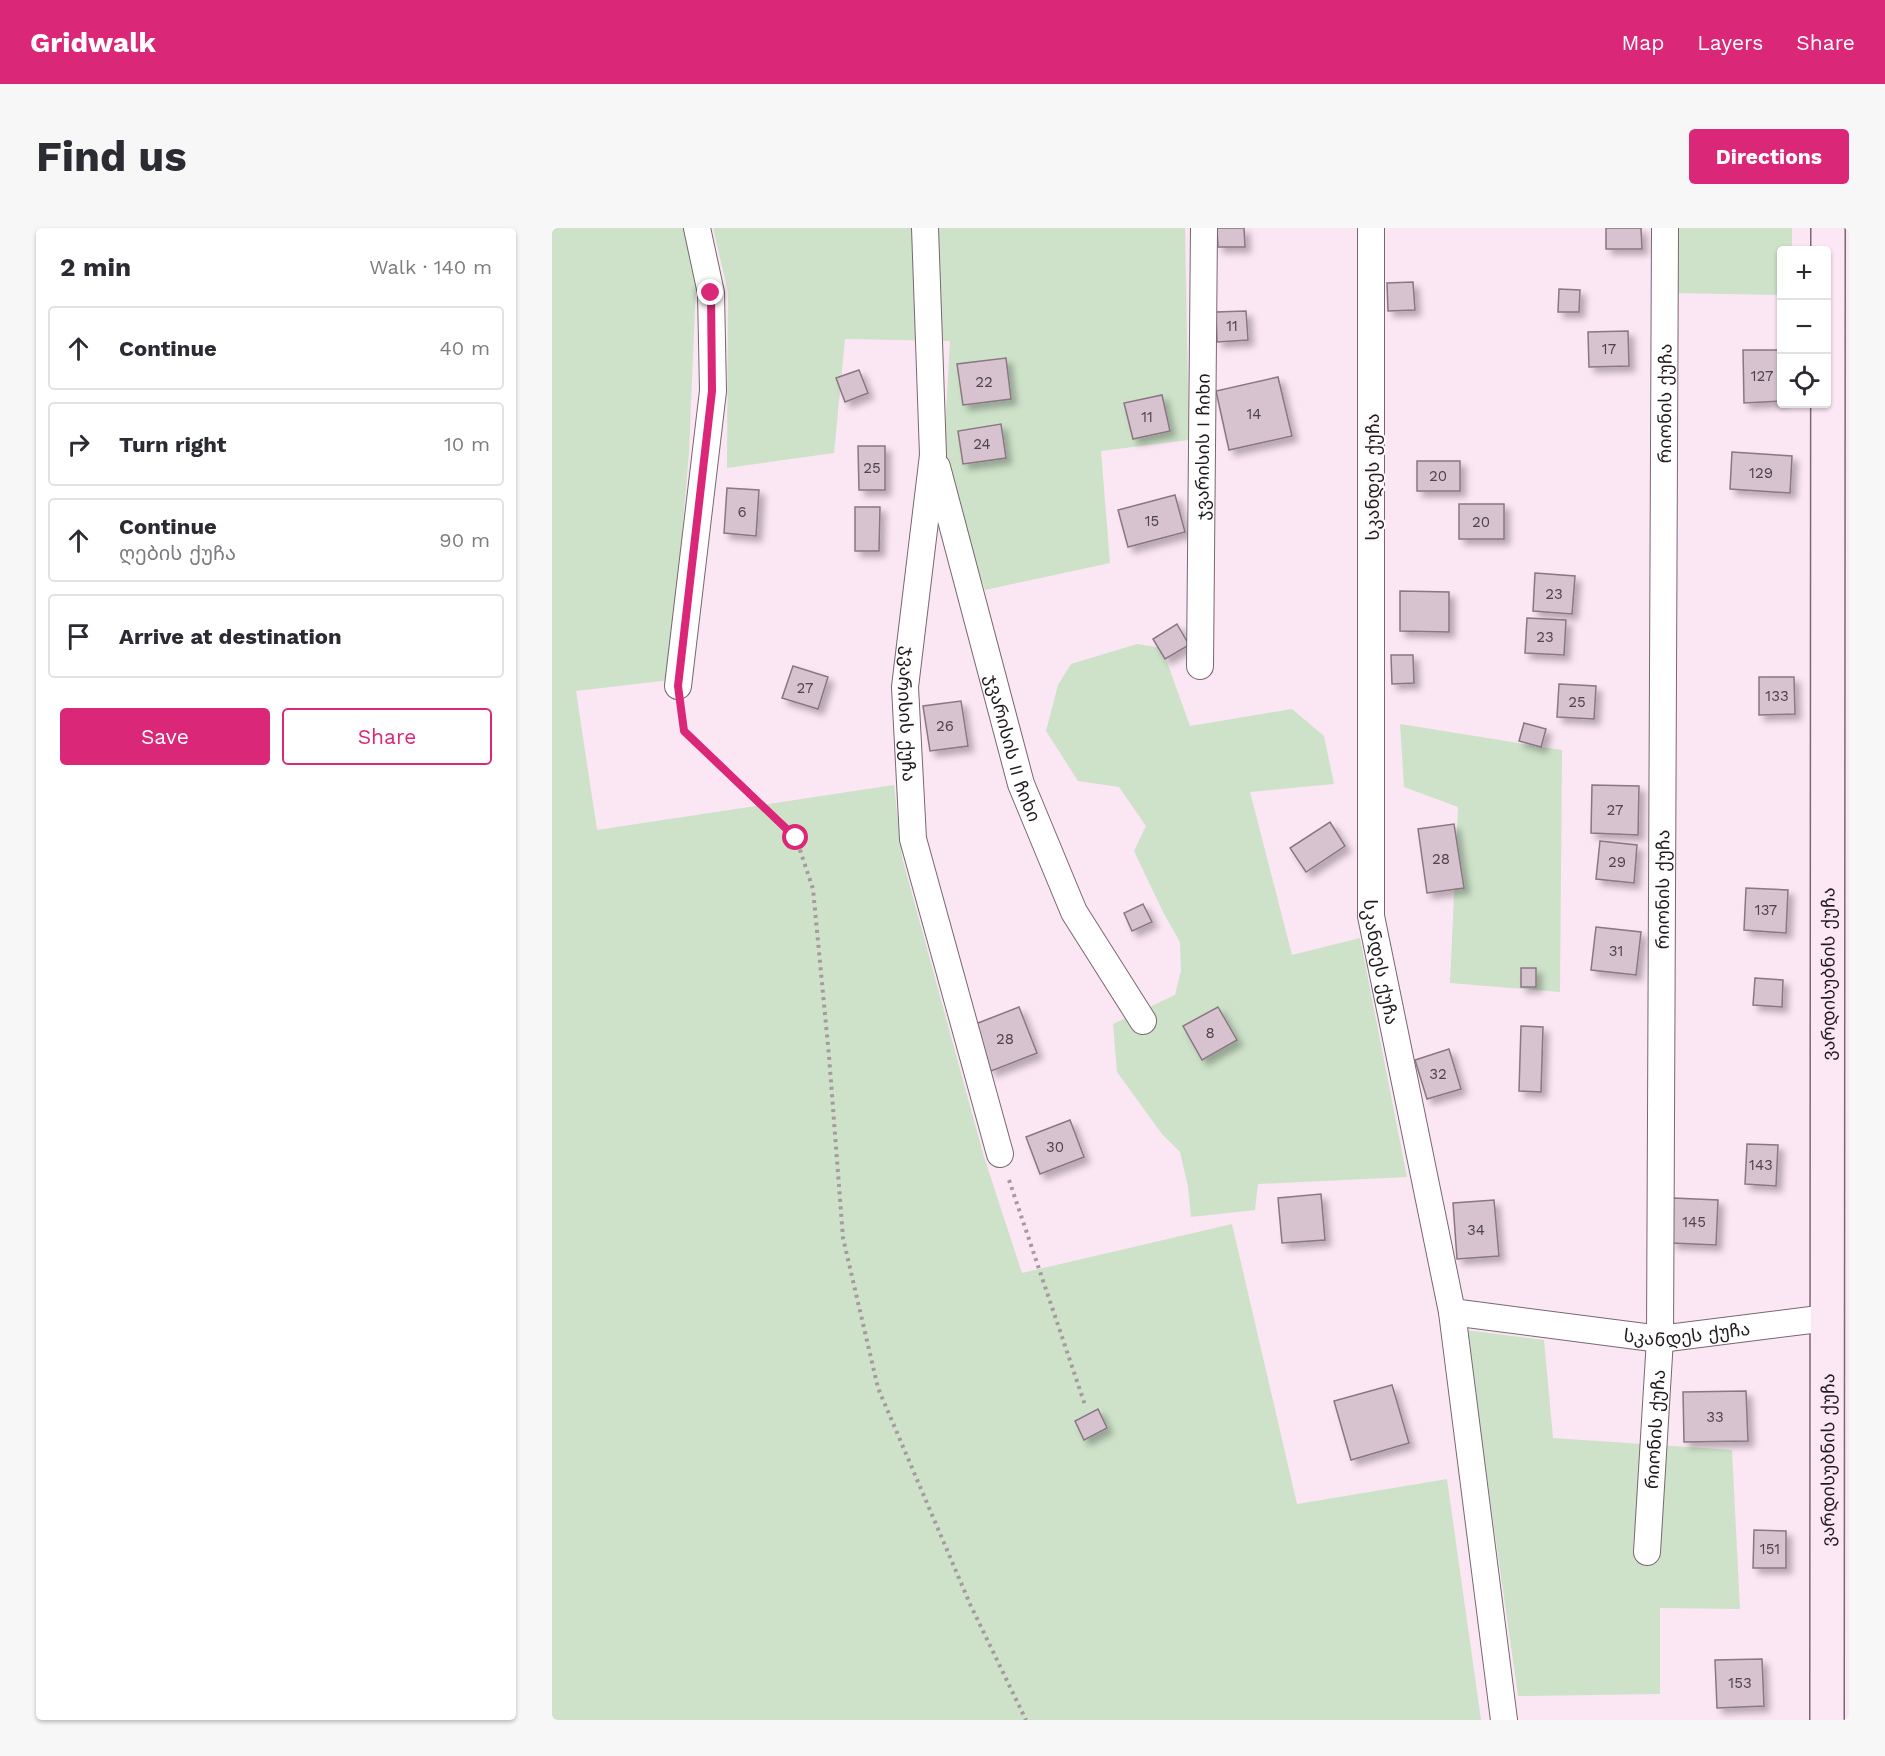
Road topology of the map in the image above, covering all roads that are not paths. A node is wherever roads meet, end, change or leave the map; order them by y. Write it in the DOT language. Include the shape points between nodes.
graph roads {
  1 [pos="697,228"];
  2 [pos="925,228"];
  3 [pos="1204,228"];
  4 [pos="1371,228"];
  5 [pos="1665,228"];
  6 [pos="1828,228"];
  7 [pos="933,455"];
  8 [pos="1200,666"];
  9 [pos="678,686"];
  10 [pos="1143,1021"];
  11 [pos="1000,1154"];
  12 [pos="1452,1312"];
  13 [pos="1827,1318"];
  14 [pos="1660,1339"];
  15 [pos="1647,1552"];
  16 [pos="1504,1720"];
  17 [pos="1827,1720"];
  1 -- 9 [label="street" via="711,293 712,391"];
  2 -- 7 [label="street, ჯვარისის ქუჩა"];
  3 -- 8 [label="street, ჯვარისის I ჩიხი"];
  4 -- 12 [label="street, სკანდეს ქუჩა" via="1371,916"];
  5 -- 14 [label="street, რიონის ქუჩა"];
  6 -- 13 [label="street, ვარდისუბნის ქუჩა"];
  7 -- 10 [label="street, ჯვარისის II ჩიხი" via="1022,784 1074,912"];
  7 -- 11 [label="street, ჯვარისის ქუჩა" via="905,687 913,839"];
  12 -- 14 [label="street, სკანდეს ქუჩა"];
  12 -- 16 [label="street"];
  13 -- 14 [label="street, სკანდეს ქუჩა"];
  13 -- 17 [label="street, ვარდისუბნის ქუჩა"];
  14 -- 15 [label="street, რიონის ქუჩა"];
}
